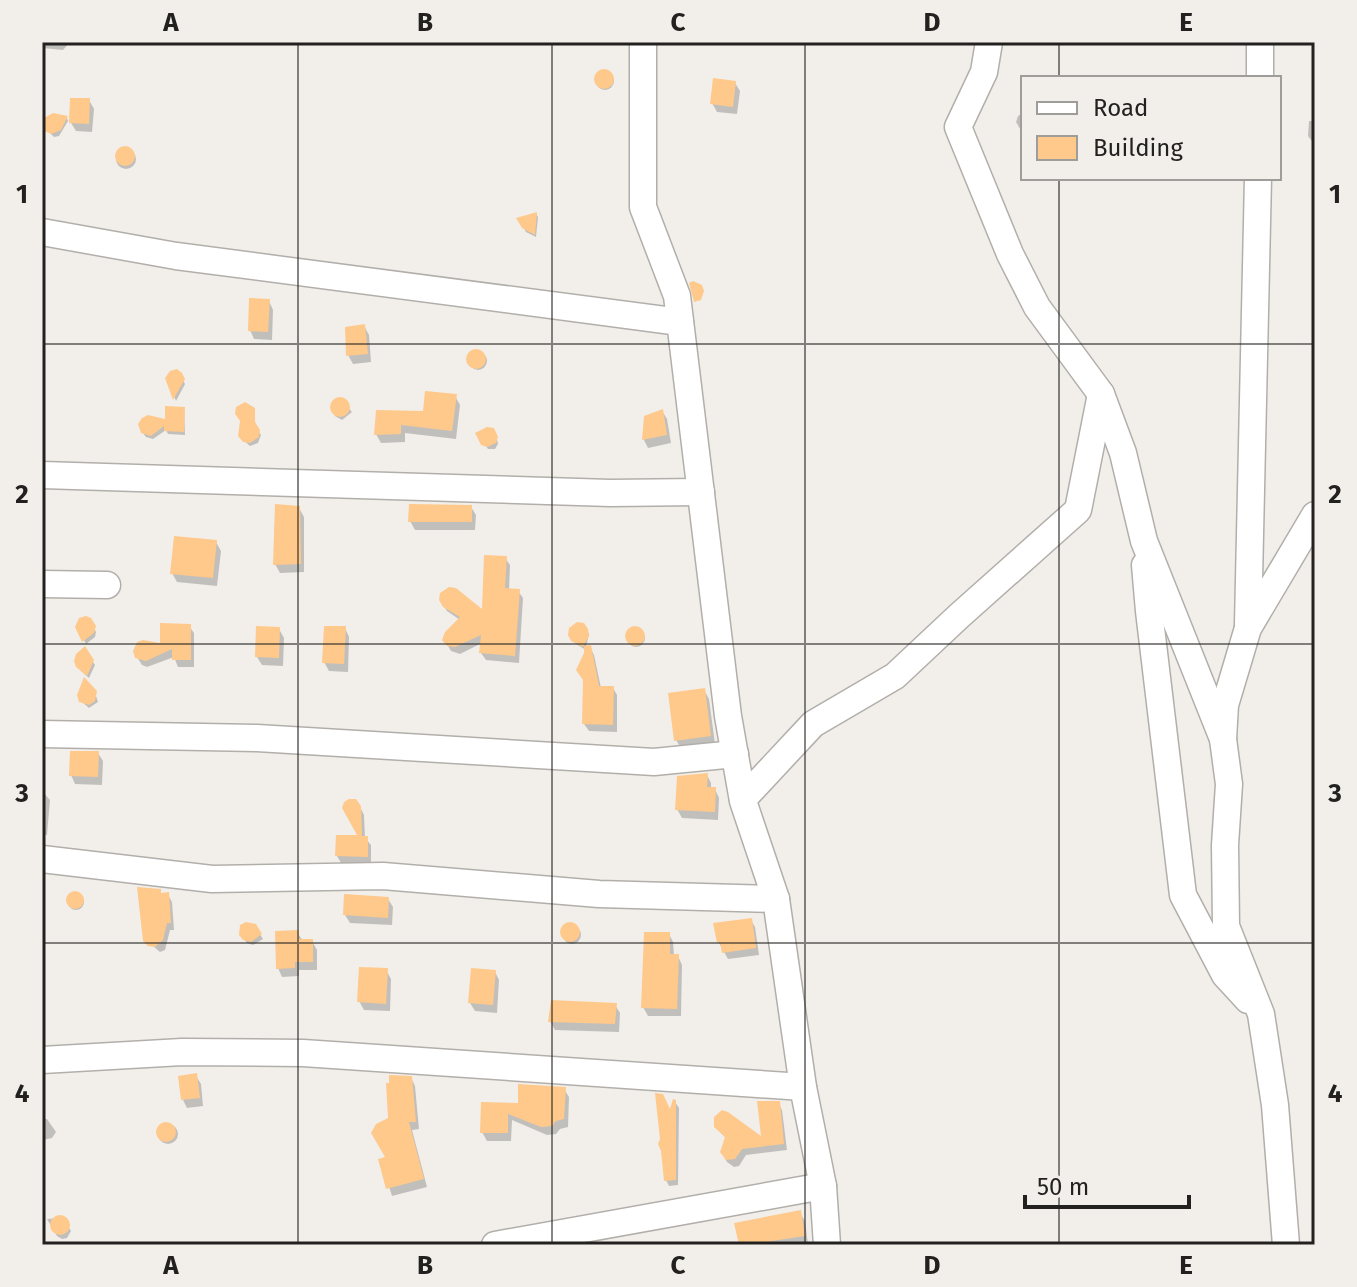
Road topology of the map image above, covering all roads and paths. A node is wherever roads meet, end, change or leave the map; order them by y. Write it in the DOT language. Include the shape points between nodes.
graph roads {
  1 [pos="643,42"];
  2 [pos="989,42"];
  3 [pos="1260,42"];
  4 [pos="1260,76"];
  5 [pos="1258,180"];
  6 [pos="42,232"];
  7 [pos="680,322"];
  8 [pos="1101,394"];
  9 [pos="42,475"];
  10 [pos="701,492"];
  11 [pos="1315,515"];
  12 [pos="1144,541"];
  13 [pos="42,584"];
  14 [pos="107,585"];
  15 [pos="1248,628"];
  16 [pos="42,734"];
  17 [pos="1223,739"];
  18 [pos="735,754"];
  19 [pos="743,799"];
  20 [pos="42,859"];
  21 [pos="776,899"];
  22 [pos="1261,1014"];
  23 [pos="42,1060"];
  24 [pos="803,1087"];
  25 [pos="823,1186"];
  26 [pos="495,1245"];
  27 [pos="827,1245"];
  28 [pos="1286,1245"];
  1 -- 7 [label="street" via="643,207 677,296"];
  2 -- 8 [label="street" via="984,72 958,127 1037,307"];
  3 -- 4 [label="street"];
  5 -- 15 [label="street"];
  6 -- 7 [label="street" via="176,256"];
  7 -- 10 [label="street"];
  8 -- 12 [label="street" via="1123,453"];
  8 -- 19 [label="street" via="1078,510 895,676 813,724"];
  9 -- 10 [label="street"];
  10 -- 18 [label="street"];
  11 -- 15 [label="street"];
  12 -- 17 [label="street"];
  12 -- 22 [label="street" via="1183,895 1225,975"];
  13 -- 14 [label="street"];
  15 -- 17 [label="street" via="1225,705"];
  16 -- 18 [label="street" via="257,738 654,762"];
  17 -- 22 [label="street" via="1229,784 1226,926"];
  18 -- 19 [label="street"];
  19 -- 21 [label="street"];
  20 -- 21 [label="street" via="212,879 383,876 599,894"];
  21 -- 24 [label="street"];
  22 -- 28 [label="street" via="1275,1105"];
  23 -- 24 [label="street" via="182,1052 303,1053"];
  24 -- 25 [label="street"];
  25 -- 26 [label="street"];
  25 -- 27 [label="street"];
}
